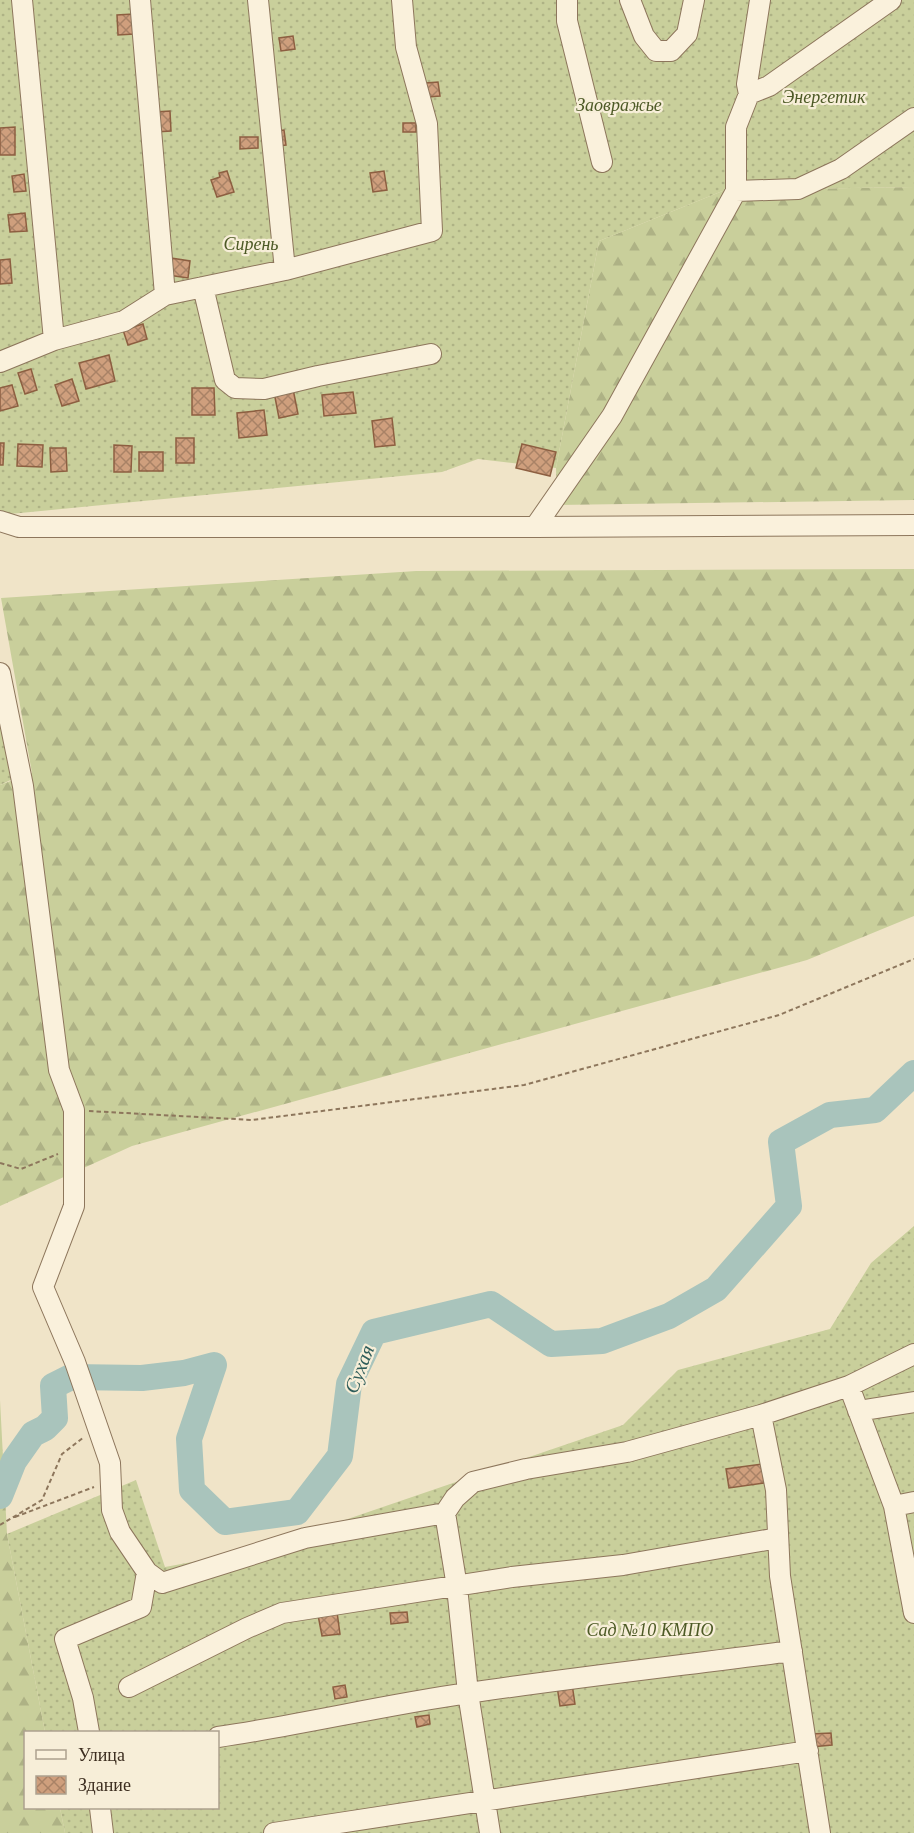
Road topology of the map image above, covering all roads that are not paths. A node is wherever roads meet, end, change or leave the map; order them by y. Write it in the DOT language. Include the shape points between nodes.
graph roads {
  1 [pos="22,0"];
  2 [pos="140,0"];
  3 [pos="258,0"];
  4 [pos="402,0"];
  5 [pos="567,0"];
  6 [pos="630,0"];
  7 [pos="694,0"];
  8 [pos="760,0"];
  9 [pos="891,0"];
  10 [pos="748,94"];
  11 [pos="914,118"];
  12 [pos="602,162"];
  13 [pos="736,191"];
  14 [pos="285,270"];
  15 [pos="203,287"];
  16 [pos="165,295"];
  17 [pos="54,340"];
  18 [pos="431,354"];
  19 [pos="0,362"];
  20 [pos="0,521"];
  21 [pos="914,525"];
  22 [pos="535,528"];
  23 [pos="0,673"];
  24 [pos="914,1354"];
  25 [pos="849,1386"];
  26 [pos="914,1402"];
  27 [pos="858,1411"];
  28 [pos="761,1415"];
  29 [pos="914,1502"];
  30 [pos="894,1506"];
  31 [pos="445,1513"];
  32 [pos="778,1538"];
  33 [pos="147,1572"];
  34 [pos="458,1587"];
  35 [pos="913,1602"];
  36 [pos="792,1651"];
  37 [pos="129,1687"];
  38 [pos="468,1693"];
  39 [pos="89,1731"];
  40 [pos="219,1737"];
  41 [pos="808,1751"];
  42 [pos="485,1800"];
  43 [pos="100,1809"];
  44 [pos="103,1833"];
  45 [pos="274,1833"];
  46 [pos="490,1833"];
  47 [pos="820,1833"];
  1 -- 17 [label="street"];
  2 -- 16 [label="street"];
  3 -- 14 [label="street"];
  4 -- 14 [label="street" via="406,46 427,124 432,231"];
  5 -- 12 [label="street" via="567,21"];
  6 -- 7 [label="street" via="644,36 656,51 671,51 687,34"];
  8 -- 10 [label="street"];
  9 -- 10 [label="street" via="769,86"];
  10 -- 13 [label="street" via="736,127"];
  11 -- 13 [label="street" via="841,169 798,189"];
  13 -- 22 [label="street" via="612,416"];
  14 -- 15 [label="street"];
  15 -- 16 [label="street"];
  15 -- 18 [label="street" via="225,380 235,388 264,388"];
  16 -- 17 [label="street" via="124,321"];
  17 -- 19 [label="street"];
  20 -- 22 [label="street" via="19,527"];
  21 -- 22 [label="street"];
  23 -- 33 [label="street" via="23,786 59,1070 74,1110 74,1206 43,1287 75,1362 110,1463 112,1510 120,1532"];
  24 -- 25 [label="street"];
  25 -- 27 [label="street"];
  25 -- 28 [label="street"];
  26 -- 27 [label="street"];
  27 -- 30 [label="street"];
  28 -- 31 [label="street" via="627,1452 473,1482"];
  28 -- 32 [label="street" via="776,1490"];
  29 -- 30 [label="street"];
  30 -- 35 [label="street"];
  31 -- 33 [label="street" via="305,1538 162,1583"];
  31 -- 34 [label="street"];
  32 -- 34 [label="street" via="623,1565"];
  32 -- 36 [label="street"];
  33 -- 39 [label="street" via="141,1607 65,1639"];
  34 -- 37 [label="street" via="282,1613"];
  34 -- 38 [label="street"];
  36 -- 38 [label="street"];
  36 -- 41 [label="street"];
  38 -- 40 [label="street"];
  38 -- 42 [label="street"];
  41 -- 42 [label="street"];
  41 -- 47 [label="street"];
  42 -- 45 [label="street"];
  42 -- 46 [label="street"];
  43 -- 44 [label="street"];
}
